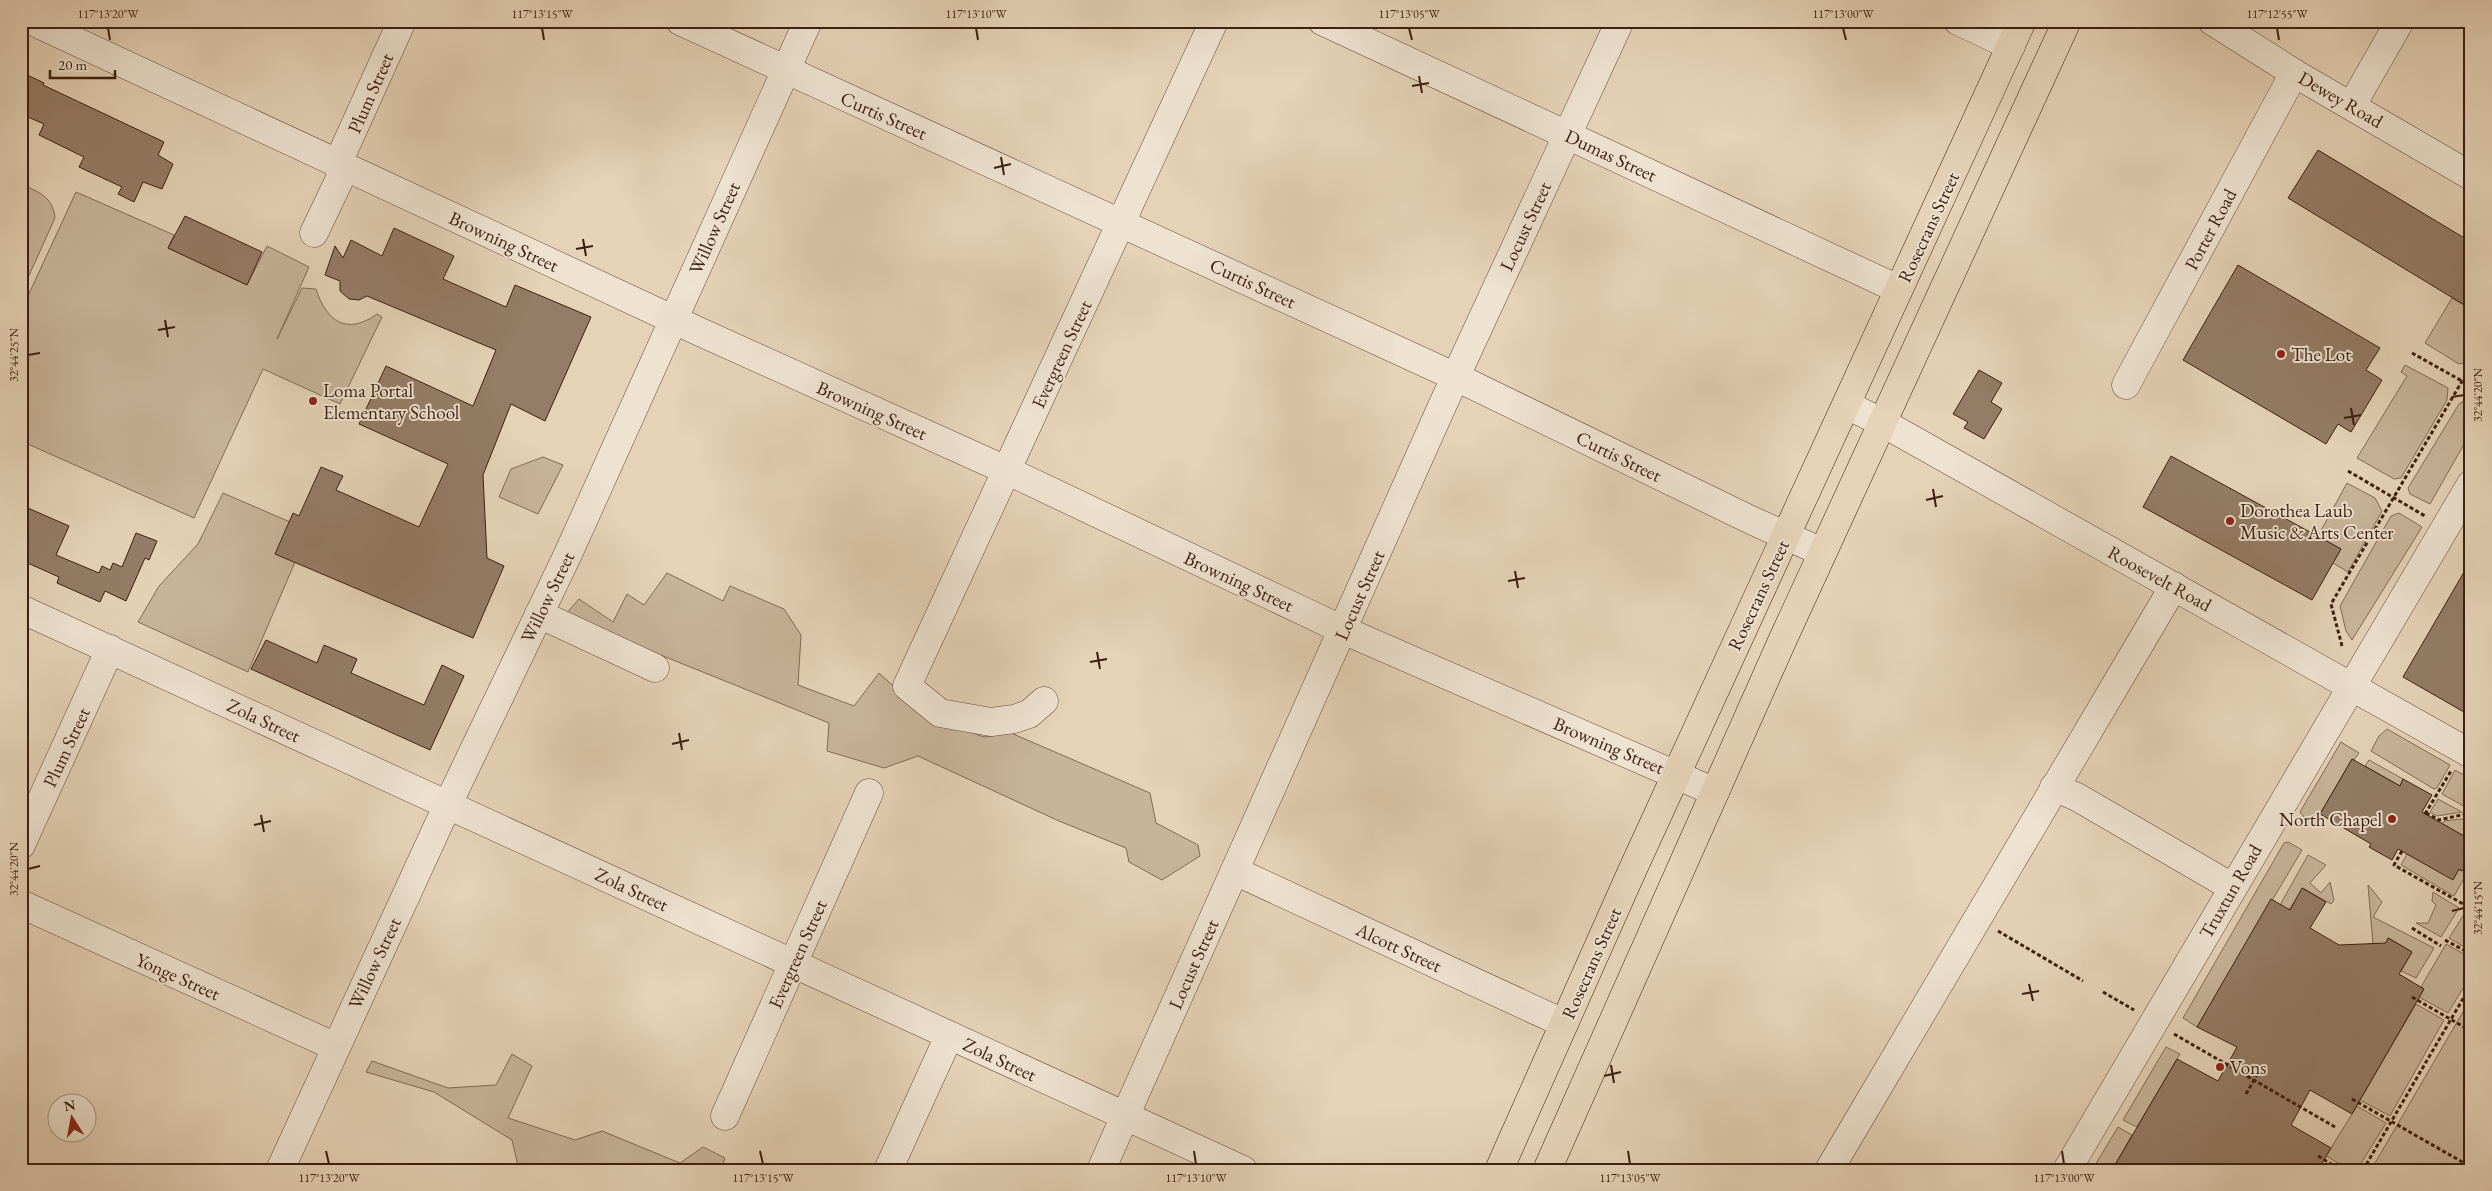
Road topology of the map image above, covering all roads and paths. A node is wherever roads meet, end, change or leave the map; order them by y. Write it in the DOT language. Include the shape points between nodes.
graph roads {
  1 [pos="32,21"];
  2 [pos="402,21"];
  3 [pos="680,21"];
  4 [pos="808,21"];
  5 [pos="1214,21"];
  6 [pos="1322,21"];
  7 [pos="1620,21"];
  8 [pos="1958,21"];
  9 [pos="2022,21"];
  10 [pos="2067,21"];
  11 [pos="2212,21"];
  12 [pos="2400,21"];
  13 [pos="2011,46"];
  14 [pos="786,70"];
  15 [pos="2294,73"];
  16 [pos="2352,105"];
  17 [pos="1567,134"];
  18 [pos="341,166"];
  19 [pos="2471,176"];
  20 [pos="1122,222"];
  21 [pos="314,233"];
  22 [pos="1898,289"];
  23 [pos="673,319"];
  24 [pos="2412,353"];
  25 [pos="2471,366"];
  26 [pos="1456,377"];
  27 [pos="2462,381"];
  28 [pos="2126,385"];
  29 [pos="2471,386"];
  30 [pos="1847,405"];
  31 [pos="1883,423"];
  32 [pos="2348,470"];
  33 [pos="1008,471"];
  34 [pos="2471,484"];
  35 [pos="2393,497"];
  36 [pos="2450,519"];
  37 [pos="1785,536"];
  38 [pos="1822,552"];
  39 [pos="2174,586"];
  40 [pos="21,609"];
  41 [pos="539,614"];
  42 [pos="1343,630"];
  43 [pos="2342,646"];
  44 [pos="110,649"];
  45 [pos="655,668"];
  46 [pos="2351,688"];
  47 [pos="1044,701"];
  48 [pos="2462,761"];
  49 [pos="1676,774"];
  50 [pos="2054,787"];
  51 [pos="1715,792"];
  52 [pos="869,793"];
  53 [pos="448,804"];
  54 [pos="2470,814"];
  55 [pos="21,844"];
  56 [pos="2402,851"];
  57 [pos="1235,871"];
  58 [pos="2232,887"];
  59 [pos="21,904"];
  60 [pos="2465,905"];
  61 [pos="1991,927"];
  62 [pos="2412,928"];
  63 [pos="2445,940"];
  64 [pos="2441,946"];
  65 [pos="2471,954"];
  66 [pos="793,963"];
  67 [pos="2083,981"];
  68 [pos="2471,986"];
  69 [pos="2103,992"];
  70 [pos="2412,997"];
  71 [pos="2135,1010"];
  72 [pos="2451,1019"];
  73 [pos="1564,1023"];
  74 [pos="2471,1031"];
  75 [pos="2171,1032"];
  76 [pos="949,1036"];
  77 [pos="336,1047"];
  78 [pos="2262,1066"];
  79 [pos="2254,1080"];
  80 [pos="2246,1094"];
  81 [pos="2352,1099"];
  82 [pos="725,1116"];
  83 [pos="1125,1117"];
  84 [pos="2391,1122"];
  85 [pos="2336,1127"];
  86 [pos="2318,1156"];
  87 [pos="2471,1167"];
  88 [pos="280,1170"];
  89 [pos="888,1170"];
  90 [pos="1101,1170"];
  91 [pos="1243,1170"];
  92 [pos="1499,1170"];
  93 [pos="1548,1170"];
  94 [pos="1828,1170"];
  95 [pos="2067,1170"];
  96 [pos="2342,1170"];
  97 [pos="2363,1170"];
  1 -- 18 [label="street, Browning Street"];
  2 -- 18 [label="street, Plum Street"];
  3 -- 14 [label="street, Curtis Street"];
  4 -- 14 [label="street, Willow Street"];
  5 -- 20 [label="street, Evergreen Street"];
  6 -- 17 [label="street, Dumas Street"];
  7 -- 17 [label="street, Locust Street"];
  8 -- 13 [label="street"];
  9 -- 13 [label="main road, Rosecrans Street"];
  10 -- 31 [label="main road"];
  11 -- 15 [label="street, Dewey Road"];
  12 -- 16 [label="street"];
  13 -- 22 [label="main road, Rosecrans Street"];
  14 -- 20 [label="street, Curtis Street"];
  14 -- 23 [label="street, Willow Street"];
  15 -- 16 [label="street, Dewey Road"];
  15 -- 28 [label="street, Porter Road"];
  16 -- 19 [label="street, Dewey Road"];
  17 -- 22 [label="street, Dumas Street"];
  17 -- 26 [label="street, Locust Street"];
  18 -- 21 [label="street, Plum Street"];
  18 -- 23 [label="street, Browning Street"];
  20 -- 26 [label="street, Curtis Street"];
  20 -- 33 [label="street, Evergreen Street"];
  22 -- 30 [label="main road, Rosecrans Street"];
  23 -- 33 [label="street, Browning Street"];
  23 -- 41 [label="street, Willow Street"];
  24 -- 27 [label="path"];
  25 -- 27 [label="path"];
  26 -- 37 [label="street, Curtis Street"];
  26 -- 42 [label="street, Locust Street"];
  27 -- 29 [label="path"];
  27 -- 35 [label="path"];
  30 -- 31 [label="street, Roosevelt Road"];
  30 -- 37 [label="main road, Rosecrans Street"];
  31 -- 38 [label="main road"];
  31 -- 39 [label="street, Roosevelt Road"];
  32 -- 35 [label="path"];
  33 -- 42 [label="street, Browning Street"];
  33 -- 47 [label="street, Evergreen Street" via="907,686 940,713 991,722 1029,714"];
  34 -- 36 [label="street, Truxtun Road"];
  35 -- 36 [label="path"];
  35 -- 43 [label="path" via="2331,604"];
  36 -- 46 [label="street, Truxtun Road"];
  37 -- 38 [label="street, Curtis Street"];
  37 -- 49 [label="main road, Rosecrans Street"];
  38 -- 51 [label="main road"];
  39 -- 46 [label="street, Roosevelt Road" via="2320,667"];
  39 -- 50 [label="street"];
  40 -- 44 [label="street, Zola Street"];
  41 -- 45 [label="street"];
  41 -- 53 [label="street, Willow Street"];
  42 -- 49 [label="street, Browning Street"];
  42 -- 57 [label="street, Locust Street"];
  44 -- 53 [label="street, Zola Street"];
  44 -- 55 [label="street, Plum Street"];
  46 -- 48 [label="street, Roosevelt Road"];
  46 -- 58 [label="street, Truxtun Road"];
  48 -- 54 [label="path" via="2426,813 2439,820"];
  49 -- 51 [label="street, Browning Street"];
  49 -- 73 [label="main road, Rosecrans Street"];
  50 -- 58 [label="street" via="2077,797"];
  50 -- 94 [label="street"];
  51 -- 93 [label="main road"];
  52 -- 66 [label="street, Evergreen Street"];
  53 -- 66 [label="street, Zola Street"];
  53 -- 77 [label="street, Willow Street"];
  56 -- 60 [label="path" via="2394,865"];
  57 -- 73 [label="street, Alcott Street"];
  57 -- 83 [label="street, Locust Street"];
  58 -- 95 [label="street, Truxtun Road"];
  59 -- 77 [label="street, Yonge Street"];
  61 -- 67 [label="path"];
  62 -- 64 [label="path"];
  63 -- 65 [label="path"];
  66 -- 76 [label="street, Zola Street"];
  66 -- 82 [label="street, Evergreen Street"];
  68 -- 72 [label="path"];
  69 -- 71 [label="path"];
  70 -- 72 [label="path"];
  72 -- 74 [label="path"];
  72 -- 84 [label="path"];
  73 -- 92 [label="main road, Rosecrans Street"];
  75 -- 79 [label="path"];
  76 -- 83 [label="street, Zola Street"];
  76 -- 89 [label="street"];
  77 -- 88 [label="street, Willow Street"];
  78 -- 79 [label="path"];
  79 -- 80 [label="path"];
  79 -- 85 [label="path"];
  81 -- 84 [label="path"];
  83 -- 90 [label="street, Locust Street"];
  83 -- 91 [label="street, Zola Street"];
  84 -- 87 [label="path"];
  84 -- 97 [label="path"];
  86 -- 96 [label="path"];
}
